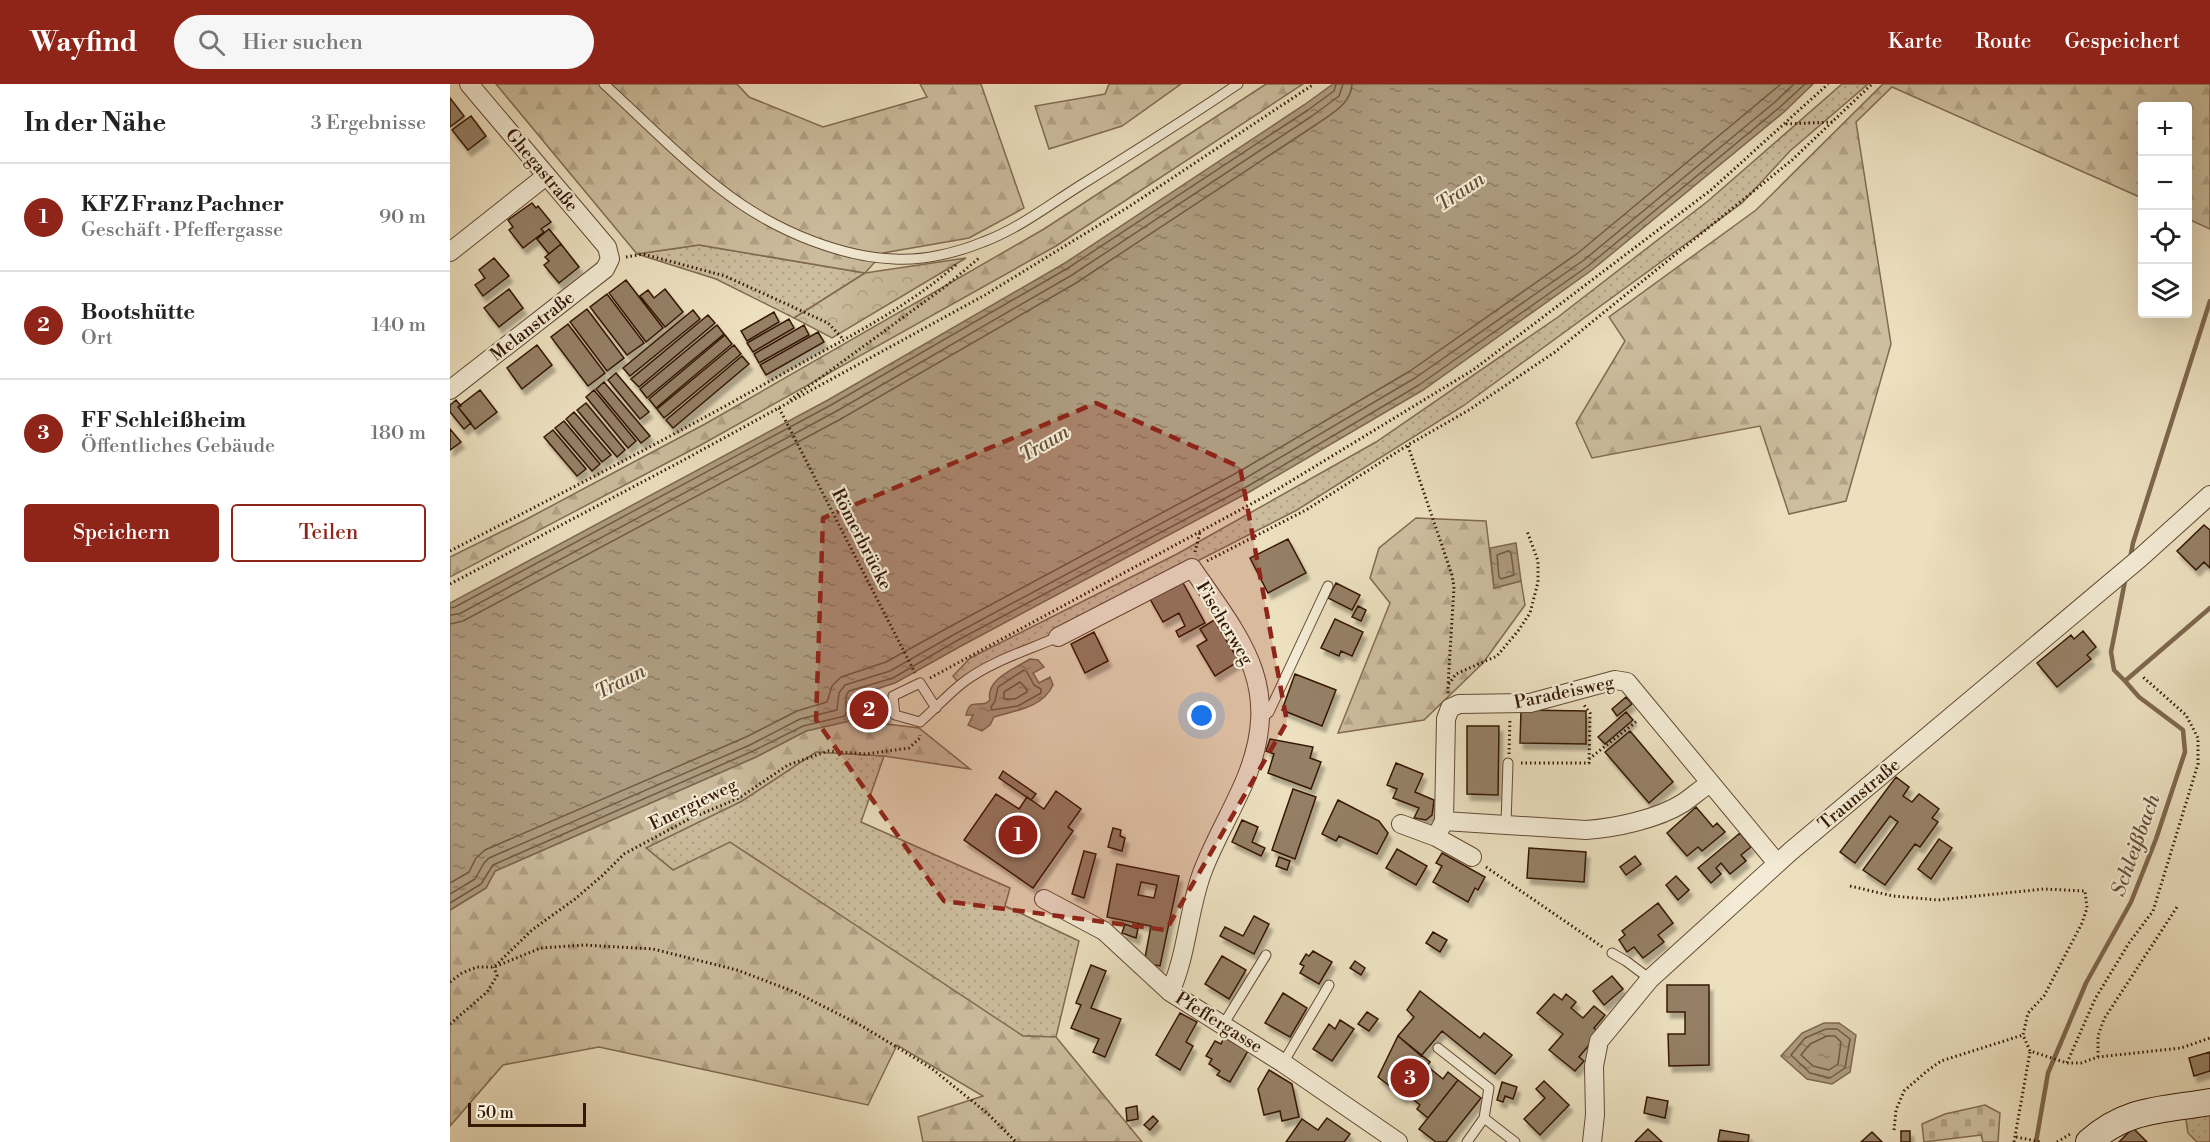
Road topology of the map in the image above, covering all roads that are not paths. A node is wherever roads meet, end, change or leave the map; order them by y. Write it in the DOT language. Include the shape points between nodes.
graph roads {
  1 [pos="469,84"];
  2 [pos="604,84"];
  3 [pos="1238,84"];
  4 [pos="546,176"];
  5 [pos="450,252"];
  6 [pos="610,259"];
  7 [pos="450,390"];
  8 [pos="2210,495"];
  9 [pos="1328,585"];
  10 [pos="1058,637"];
  11 [pos="936,708"];
  12 [pos="1261,720"];
  13 [pos="1508,763"];
  14 [pos="1710,783"];
  15 [pos="1444,821"];
  16 [pos="1401,824"];
  17 [pos="1506,824"];
  18 [pos="1436,837"];
  19 [pos="1472,857"];
  20 [pos="1777,863"];
  21 [pos="1044,899"];
  22 [pos="1612,953"];
  23 [pos="1266,955"];
  24 [pos="1650,979"];
  25 [pos="1329,985"];
  26 [pos="1170,992"];
  27 [pos="1223,1025"];
  28 [pos="1438,1048"];
  29 [pos="1283,1063"];
  30 [pos="2210,1102"];
  31 [pos="1484,1118"];
  32 [pos="1398,1142"];
  33 [pos="1467,1142"];
  34 [pos="1515,1142"];
  35 [pos="1592,1142"];
  36 [pos="2089,1142"];
  1 -- 4 [label="street, Ghegastraße"];
  2 -- 3 [label="lane" via="742,205 822,243 897,260 982,243 1161,136"];
  4 -- 5 [label="street"];
  4 -- 6 [label="street, Ghegastraße" via="607,247"];
  6 -- 7 [label="street, Melanstraße" via="605,269"];
  8 -- 20 [label="street, Traunstraße"];
  9 -- 12 [label="lane, Fischerweg" via="1269,712"];
  10 -- 11 [label="lane" via="966,681"];
  10 -- 12 [label="street, Fischerweg" via="1192,568 1249,658 1260,693"];
  11 -- 11 [label="lane" via="920,683 893,696 895,715 920,722"];
  12 -- 26 [label="street, Fischerweg" via="1248,773 1197,887"];
  13 -- 17 [label="lane"];
  14 -- 15 [label="street, Paradeisweg" via="1627,682 1615,680 1530,703 1459,704 1450,708 1446,719"];
  14 -- 17 [label="street" via="1675,808 1627,824 1586,830"];
  14 -- 20 [label="street, Paradeisweg"];
  15 -- 17 [label="street"];
  15 -- 18 [label="street"];
  16 -- 18 [label="street"];
  18 -- 19 [label="street"];
  20 -- 24 [label="street, Traunstraße"];
  21 -- 26 [label="street, Pfeffergasse" via="1104,931"];
  22 -- 24 [label="lane"];
  23 -- 27 [label="lane"];
  24 -- 35 [label="street, Traunstraße" via="1599,1041 1594,1066"];
  25 -- 29 [label="lane"];
  26 -- 27 [label="street, Pfeffergasse"];
  27 -- 29 [label="street, Pfeffergasse"];
  28 -- 31 [label="lane" via="1489,1088"];
  29 -- 32 [label="street, Pfeffergasse"];
  30 -- 36 [label="main road" via="2134,1114 2105,1128"];
  31 -- 33 [label="lane"];
  31 -- 34 [label="lane"];
}
